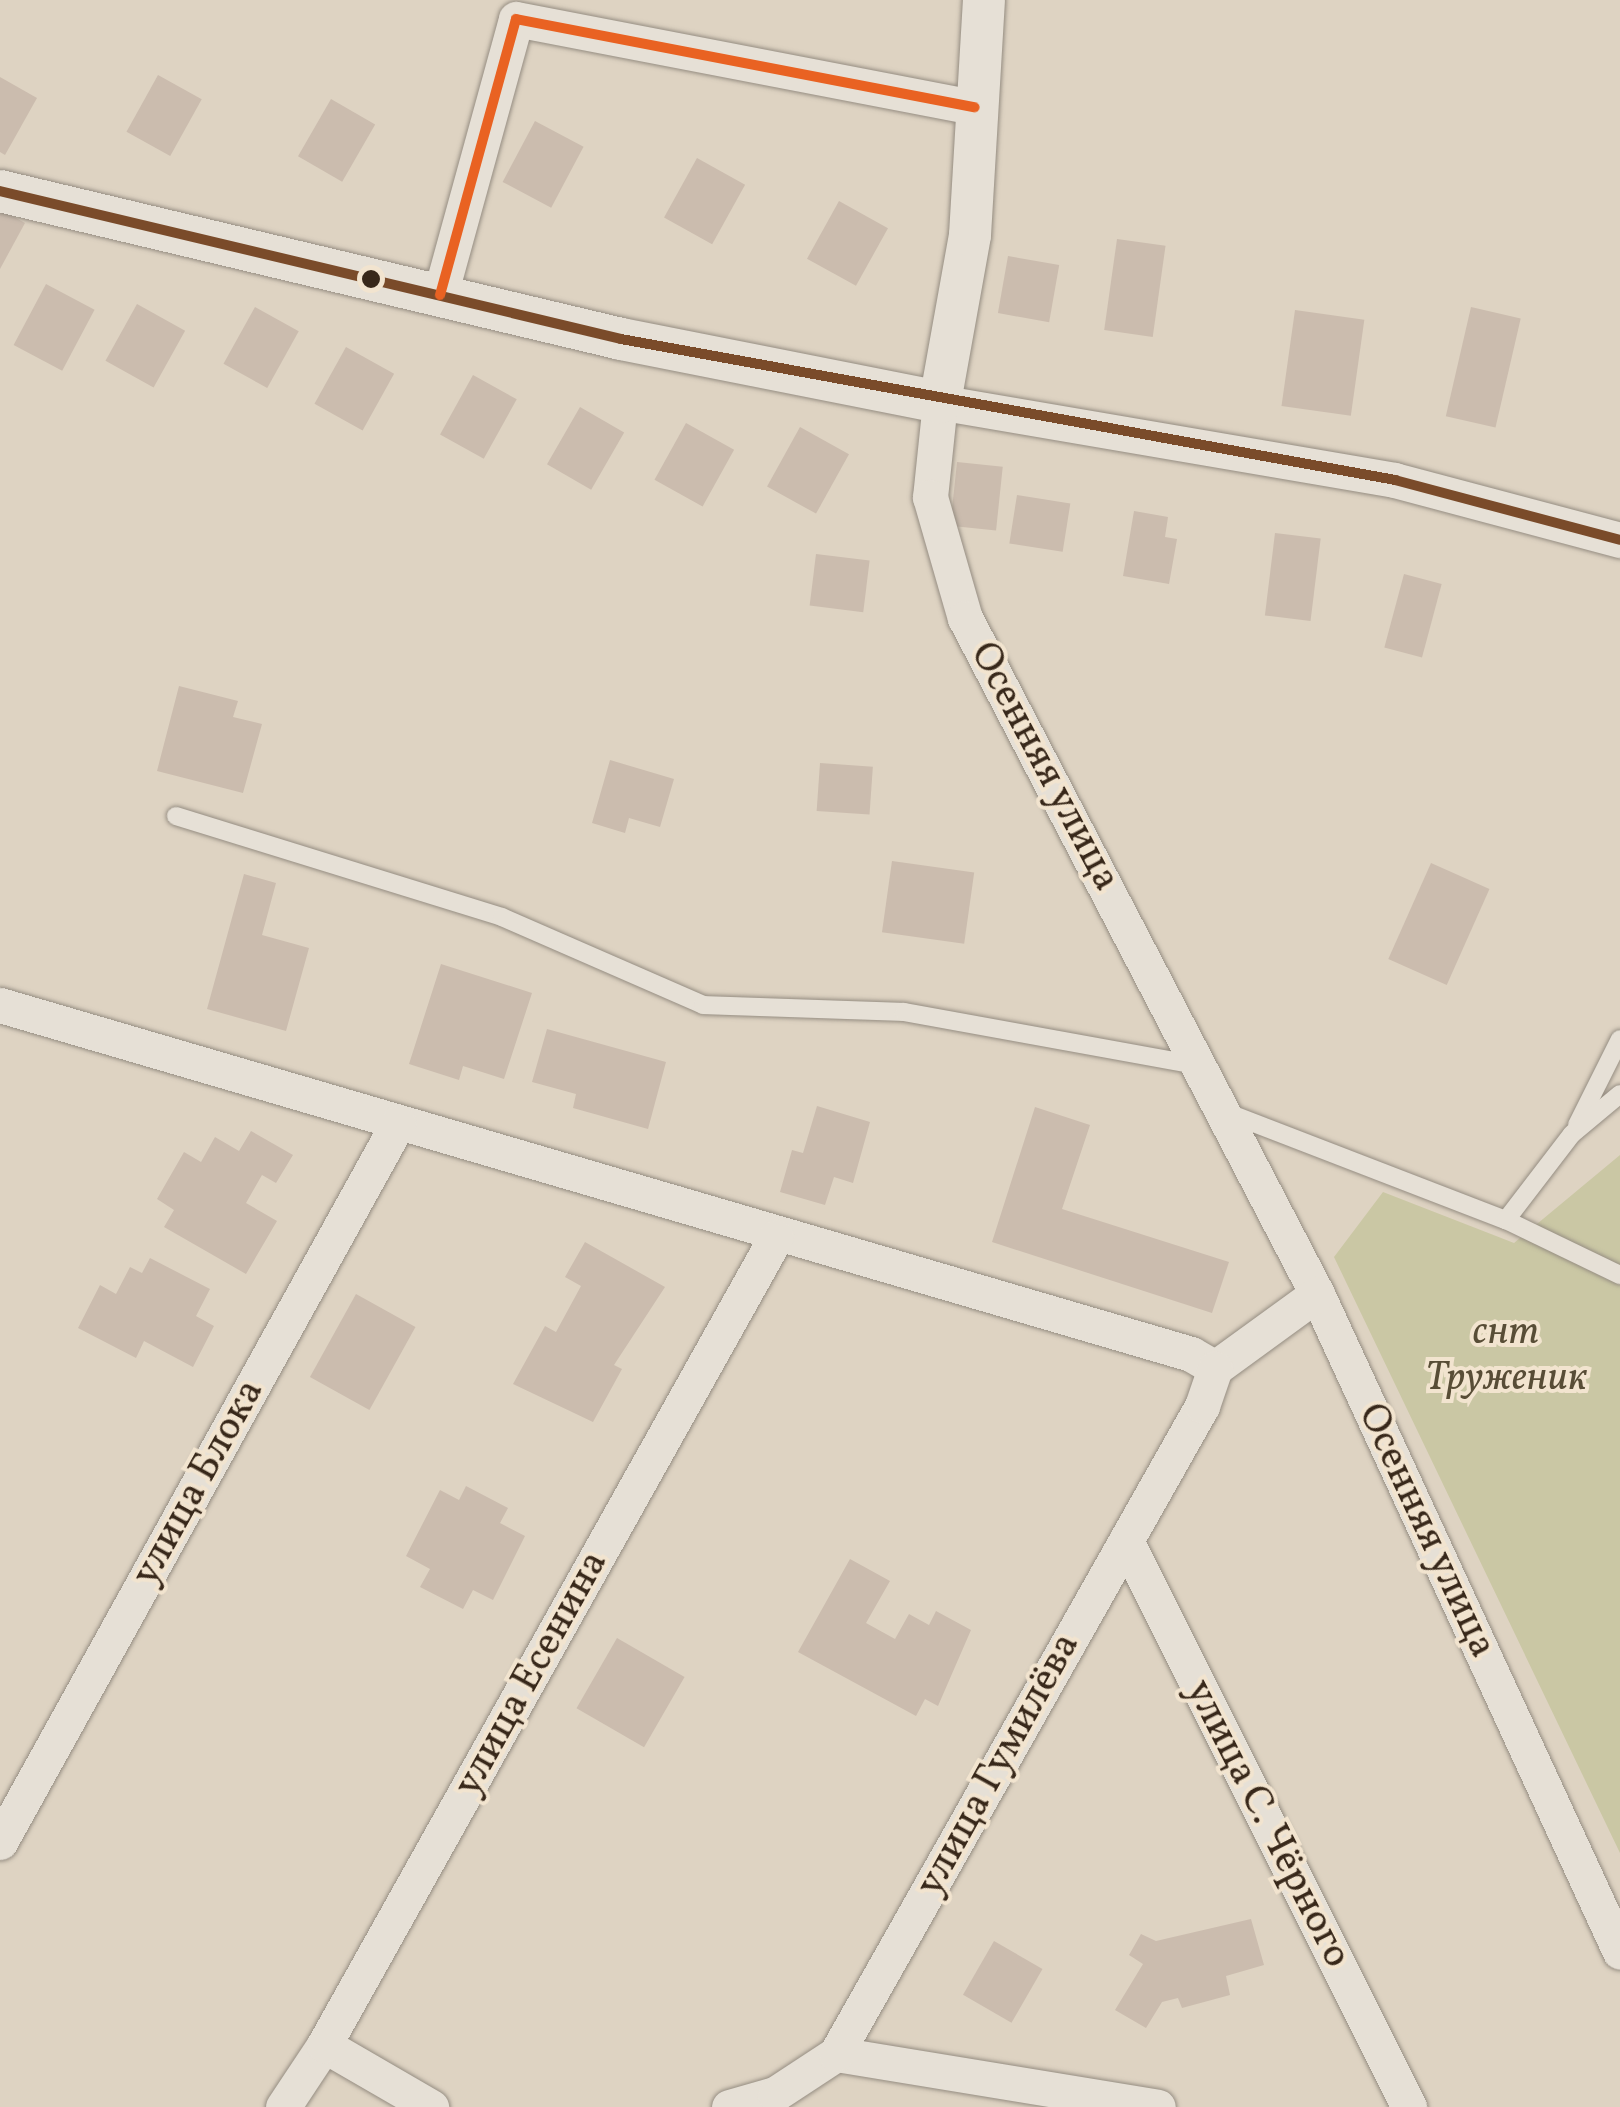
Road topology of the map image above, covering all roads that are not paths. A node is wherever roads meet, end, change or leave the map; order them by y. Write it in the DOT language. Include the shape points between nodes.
graph roads {
  1 [pos="984,0"];
  2 [pos="976,108"];
  3 [pos="0,192"];
  4 [pos="440,296"];
  5 [pos="940,402"];
  6 [pos="1620,540"];
  7 [pos="176,816"];
  8 [pos="0,1005"];
  9 [pos="1620,1040"];
  10 [pos="1201,1067"];
  11 [pos="1620,1094"];
  12 [pos="1225,1112"];
  13 [pos="398,1123"];
  14 [pos="1572,1134"];
  15 [pos="1506,1220"];
  16 [pos="776,1237"];
  17 [pos="1620,1275"];
  18 [pos="1317,1294"];
  19 [pos="1215,1368"];
  20 [pos="1126,1541"];
  21 [pos="0,1842"];
  22 [pos="1620,1952"];
  23 [pos="324,2045"];
  24 [pos="836,2054"];
  25 [pos="283,2107"];
  26 [pos="431,2107"];
  27 [pos="728,2107"];
  28 [pos="1158,2107"];
  29 [pos="1409,2107"];
  1 -- 2 [label="street"];
  2 -- 4 [label="street" via="516,19"];
  2 -- 5 [label="street" via="970,234"];
  3 -- 4 [label="street"];
  4 -- 5 [label="street"];
  5 -- 6 [label="street" via="1396,480"];
  5 -- 10 [label="street, Осенняя улица" via="930,497 966,618"];
  7 -- 10 [label="lane" via="502,918 702,1005 904,1012 1135,1049"];
  8 -- 13 [label="street"];
  9 -- 14 [label="lane"];
  10 -- 12 [label="street, Осенняя улица"];
  11 -- 14 [label="lane"];
  12 -- 15 [label="lane"];
  12 -- 18 [label="street, Осенняя улица"];
  13 -- 16 [label="street"];
  13 -- 21 [label="street, улица Блока"];
  14 -- 15 [label="lane"];
  15 -- 17 [label="lane"];
  16 -- 19 [label="street" via="1191,1354"];
  16 -- 23 [label="street, улица Есенина"];
  18 -- 19 [label="street"];
  18 -- 22 [label="street, Осенняя улица"];
  19 -- 20 [label="street, улица Гумилёва" via="1202,1406"];
  20 -- 24 [label="street, улица Гумилёва"];
  20 -- 29 [label="street, улица С. Чёрного"];
  23 -- 25 [label="street, улица Есенина"];
  23 -- 26 [label="street"];
  24 -- 27 [label="street, улица Гумилёва" via="775,2094"];
  24 -- 28 [label="street"];
}
